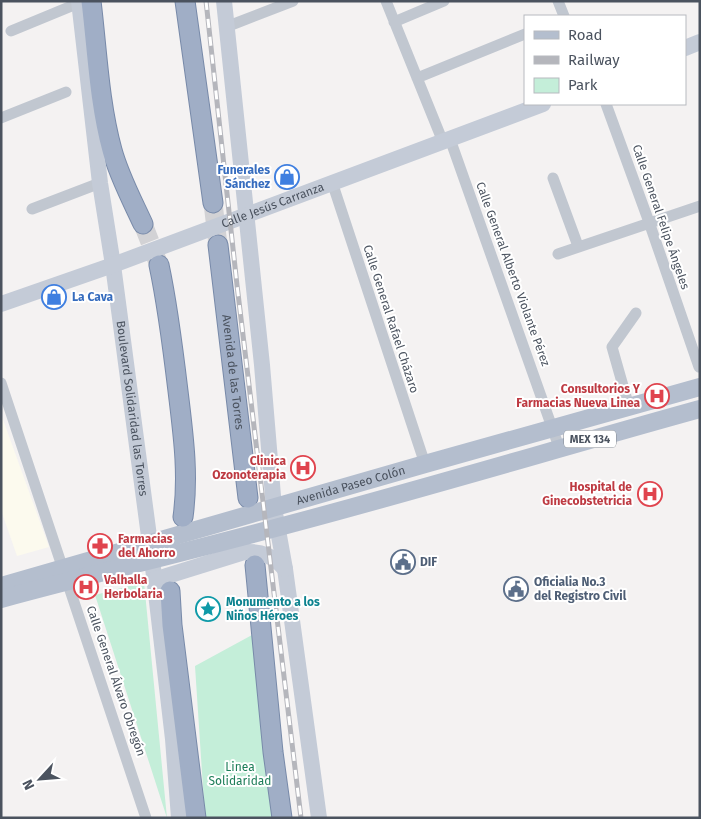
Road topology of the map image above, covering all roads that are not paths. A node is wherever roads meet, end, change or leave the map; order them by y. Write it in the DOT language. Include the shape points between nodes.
graph roads {
  1 [pos="185,1"];
  2 [pos="224,1"];
  3 [pos="293,1"];
  4 [pos="386,1"];
  5 [pos="444,1"];
  6 [pos="558,1"];
  7 [pos="83,2"];
  8 [pos="564,15"];
  9 [pos="394,22"];
  10 [pos="226,27"];
  11 [pos="11,31"];
  12 [pos="524,34"];
  13 [pos="700,42"];
  14 [pos="686,48"];
  15 [pos="417,78"];
  16 [pos="66,92"];
  17 [pos="540,105"];
  18 [pos="606,105"];
  19 [pos="1,118"];
  20 [pos="447,141"];
  21 [pos="553,178"];
  22 [pos="332,182"];
  23 [pos="100,183"];
  24 [pos="213,203"];
  25 [pos="700,206"];
  26 [pos="32,209"];
  27 [pos="246,214"];
  28 [pos="649,222"];
  29 [pos="144,224"];
  30 [pos="218,245"];
  31 [pos="578,246"];
  32 [pos="558,254"];
  33 [pos="113,265"];
  34 [pos="159,266"];
  35 [pos="1,304"];
  36 [pos="636,313"];
  37 [pos="699,367"];
  38 [pos="1,383"];
  39 [pos="700,387"];
  40 [pos="629,407"];
  41 [pos="700,409"];
  42 [pos="553,428"];
  43 [pos="559,448"];
  44 [pos="474,451"];
  45 [pos="425,464"];
  46 [pos="481,472"];
  47 [pos="248,498"];
  48 [pos="274,508"];
  49 [pos="182,517"];
  50 [pos="277,528"];
  51 [pos="151,551"];
  52 [pos="255,564"];
  53 [pos="285,569"];
  54 [pos="66,574"];
  55 [pos="154,580"];
  56 [pos="1,586"];
  57 [pos="170,591"];
  58 [pos="1,599"];
  59 [pos="146,818"];
  60 [pos="179,818"];
  61 [pos="196,818"];
  62 [pos="282,818"];
  63 [pos="319,818"];
  1 -- 24 [label="highway"];
  2 -- 10 [label="main road"];
  3 -- 10 [label="street"];
  4 -- 9 [label="street, Calle General Alberto Violante Pérez"];
  5 -- 9 [label="street"];
  6 -- 8 [label="street"];
  7 -- 11 [label="street"];
  7 -- 23 [label="main road, Boulevard Solidaridad las Torres"];
  7 -- 29 [label="highway" via="108,137 117,166"];
  9 -- 15 [label="street, Calle General Alberto Violante Pérez"];
  10 -- 27 [label="main road"];
  12 -- 15 [label="street"];
  13 -- 14 [label="main road"];
  15 -- 20 [label="street, Calle General Alberto Violante Pérez"];
  16 -- 19 [label="street"];
  17 -- 20 [label="main road, Calle Jesús Carranza"];
  18 -- 28 [label="street, Calle General Felipe Ángeles"];
  20 -- 22 [label="main road, Calle Jesús Carranza"];
  20 -- 42 [label="street, Calle General Alberto Violante Pérez"];
  21 -- 31 [label="street"];
  22 -- 27 [label="main road, Calle Jesús Carranza"];
  22 -- 45 [label="street, Calle General Rafael Cházaro"];
  23 -- 26 [label="street"];
  23 -- 33 [label="main road, Boulevard Solidaridad las Torres"];
  25 -- 28 [label="street"];
  27 -- 33 [label="main road, Calle Jesús Carranza"];
  27 -- 48 [label="main road"];
  28 -- 31 [label="street"];
  28 -- 37 [label="street, Calle General Felipe Ángeles"];
  30 -- 47 [label="highway, Avenida de las Torres"];
  31 -- 32 [label="street"];
  33 -- 35 [label="main road, Calle Jesús Carranza"];
  33 -- 51 [label="main road, Boulevard Solidaridad las Torres"];
  34 -- 49 [label="highway" via="166,298 186,462"];
  36 -- 40 [label="street" via="612,347"];
  38 -- 54 [label="street, Calle General Álvaro Obregón"];
  39 -- 40 [label="main road, Avenida Paseo Colón / MEX 134"];
  40 -- 42 [label="main road, Avenida Paseo Colón / MEX 134"];
  41 -- 43 [label="main road, Avenida Paseo Colón / MEX 134"];
  42 -- 43 [label="street, Calle General Alberto Violante Pérez"];
  42 -- 44 [label="main road, Avenida Paseo Colón / MEX 134"];
  43 -- 46 [label="main road, Avenida Paseo Colón / MEX 134"];
  44 -- 45 [label="main road, Avenida Paseo Colón / MEX 134"];
  44 -- 46 [label="main road"];
  45 -- 48 [label="main road, Avenida Paseo Colón / MEX 134"];
  46 -- 50 [label="main road, Avenida Paseo Colón / MEX 134"];
  48 -- 50 [label="main road"];
  48 -- 51 [label="main road, Avenida Paseo Colón / MEX 134"];
  50 -- 51 [label="main road, Avenida Paseo Colón / MEX 134"];
  50 -- 53 [label="main road"];
  51 -- 54 [label="main road, Avenida Paseo Colón / MEX 134"];
  51 -- 55 [label="main road, Boulevard Solidaridad las Torres"];
  52 -- 62 [label="highway"];
  53 -- 55 [label="main road" via="270,555 252,552"];
  53 -- 63 [label="main road"];
  54 -- 56 [label="main road, Avenida Paseo Colón / MEX 134"];
  54 -- 58 [label="main road, Avenida Paseo Colón / MEX 134"];
  54 -- 59 [label="street, Calle General Álvaro Obregón"];
  55 -- 60 [label="main road, Boulevard Solidaridad las Torres"];
  57 -- 61 [label="highway"];
}
